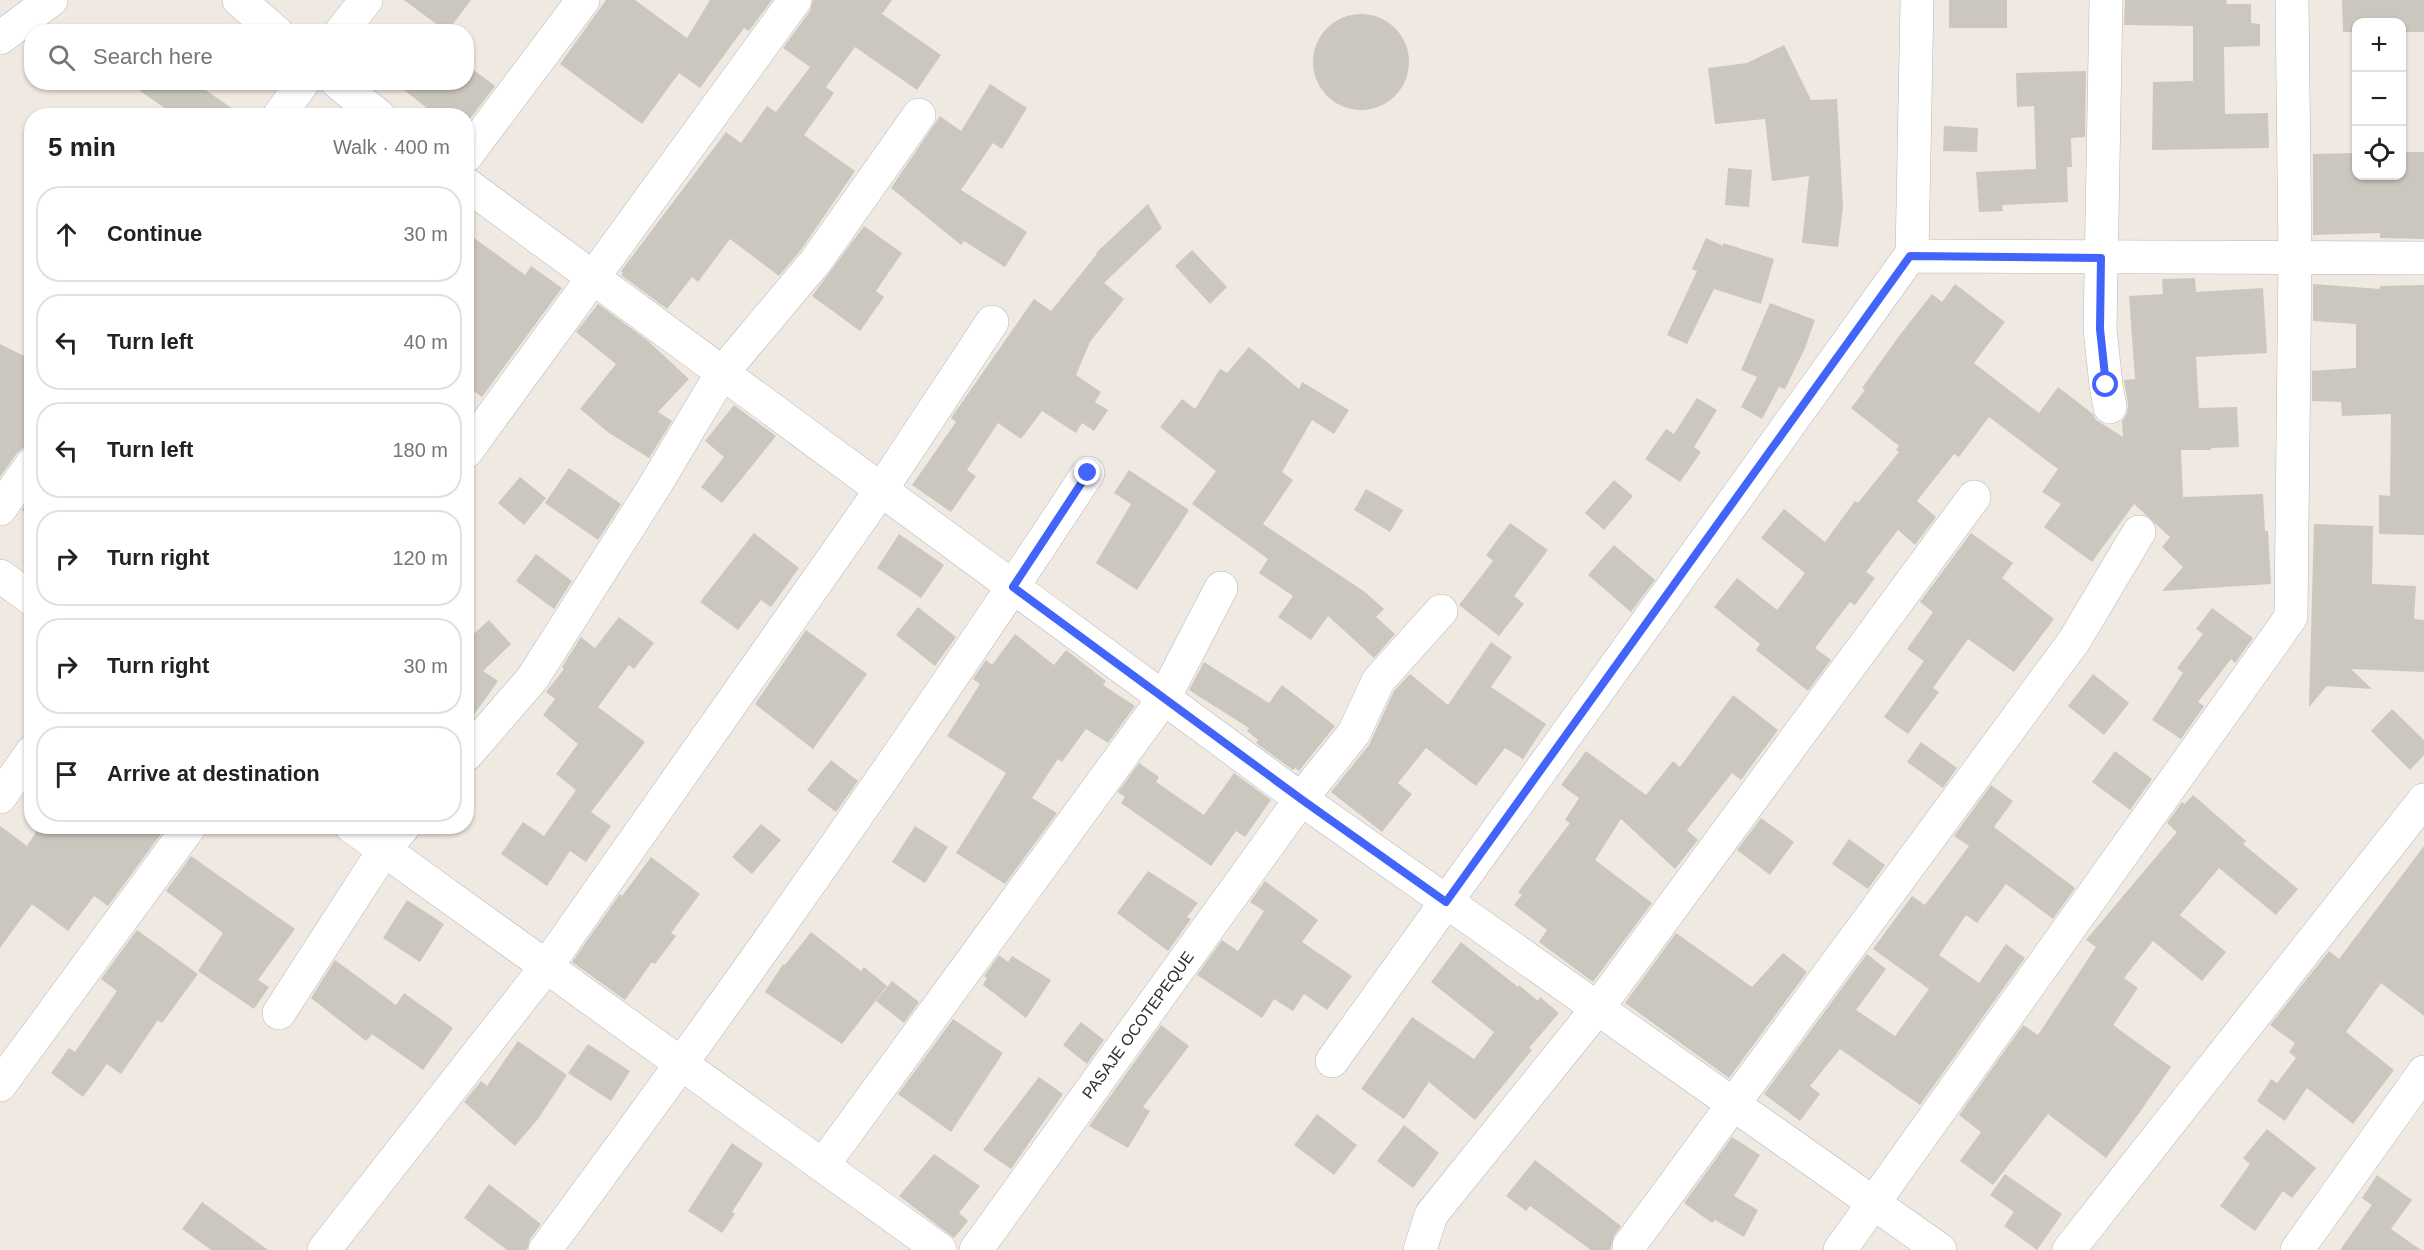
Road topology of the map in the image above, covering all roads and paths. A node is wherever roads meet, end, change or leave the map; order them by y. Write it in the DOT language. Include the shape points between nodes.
graph roads {
  1 [pos="51,0"];
  2 [pos="239,0"];
  3 [pos="366,0"];
  4 [pos="583,0"];
  5 [pos="795,0"];
  6 [pos="1917,0"];
  7 [pos="2106,0"];
  8 [pos="2292,0"];
  9 [pos="267,24"];
  10 [pos="347,24"];
  11 [pos="0,38"];
  12 [pos="297,90"];
  13 [pos="347,90"];
  14 [pos="285,108"];
  15 [pos="369,108"];
  16 [pos="919,115"];
  17 [pos="474,145"];
  18 [pos="474,190"];
  19 [pos="1912,256"];
  20 [pos="2295,256"];
  21 [pos="2101,258"];
  22 [pos="2424,258"];
  23 [pos="594,278"];
  24 [pos="992,322"];
  25 [pos="722,373"];
  26 [pos="2110,407"];
  27 [pos="474,441"];
  28 [pos="1088,473"];
  29 [pos="24,475"];
  30 [pos="881,490"];
  31 [pos="1974,496"];
  32 [pos="0,509"];
  33 [pos="2139,532"];
  34 [pos="0,576"];
  35 [pos="1013,587"];
  36 [pos="1221,588"];
  37 [pos="24,592"];
  38 [pos="1441,611"];
  39 [pos="1164,698"];
  40 [pos="474,746"];
  41 [pos="24,763"];
  42 [pos="0,797"];
  43 [pos="1301,799"];
  44 [pos="2424,800"];
  45 [pos="184,834"];
  46 [pos="394,838"];
  47 [pos="1446,902"];
  48 [pos="546,967"];
  49 [pos="1597,1009"];
  50 [pos="279,1012"];
  51 [pos="1332,1061"];
  52 [pos="682,1065"];
  53 [pos="2424,1072"];
  54 [pos="0,1085"];
  55 [pos="1734,1105"];
  56 [pos="823,1166"];
  57 [pos="1874,1203"];
  58 [pos="324,1250"];
  59 [pos="545,1250"];
  60 [pos="940,1250"];
  61 [pos="976,1250"];
  62 [pos="1420,1250"];
  63 [pos="1629,1250"];
  64 [pos="1840,1250"];
  65 [pos="1940,1250"];
  66 [pos="2070,1250"];
  67 [pos="2297,1250"];
  1 -- 11 [label="street"];
  2 -- 9 [label="street"];
  3 -- 10 [label="street"];
  4 -- 17 [label="street"];
  5 -- 23 [label="street"];
  6 -- 19 [label="street"];
  7 -- 21 [label="street"];
  8 -- 20 [label="street"];
  12 -- 14 [label="street"];
  13 -- 15 [label="street"];
  16 -- 25 [label="street" via="816,261"];
  18 -- 23 [label="street"];
  19 -- 21 [label="street"];
  19 -- 47 [label="street"];
  20 -- 21 [label="street"];
  20 -- 22 [label="street"];
  20 -- 57 [label="street" via="2291,618"];
  21 -- 26 [label="street" via="2100,329"];
  23 -- 25 [label="street"];
  23 -- 27 [label="street"];
  24 -- 30 [label="street"];
  25 -- 30 [label="street"];
  25 -- 40 [label="street" via="532,679"];
  28 -- 35 [label="street"];
  29 -- 32 [label="street"];
  30 -- 35 [label="street"];
  30 -- 48 [label="street"];
  31 -- 49 [label="street"];
  33 -- 55 [label="street" via="2074,641"];
  34 -- 37 [label="street"];
  35 -- 39 [label="street"];
  35 -- 52 [label="street"];
  36 -- 39 [label="street"];
  38 -- 43 [label="street, PASAJE OCOTEPEQUE" via="1378,681 1354,733"];
  39 -- 43 [label="street"];
  39 -- 56 [label="street"];
  41 -- 42 [label="street"];
  43 -- 47 [label="street"];
  43 -- 61 [label="street, PASAJE OCOTEPEQUE"];
  44 -- 66 [label="street"];
  45 -- 54 [label="street"];
  46 -- 48 [label="street"];
  46 -- 50 [label="street"];
  47 -- 49 [label="street"];
  47 -- 51 [label="street"];
  48 -- 52 [label="street"];
  48 -- 58 [label="street"];
  49 -- 55 [label="street"];
  49 -- 62 [label="street" via="1431,1215"];
  52 -- 56 [label="street"];
  52 -- 59 [label="street"];
  53 -- 67 [label="street"];
  55 -- 57 [label="street"];
  55 -- 63 [label="street"];
  56 -- 60 [label="street"];
  57 -- 64 [label="street"];
  57 -- 65 [label="street"];
}
